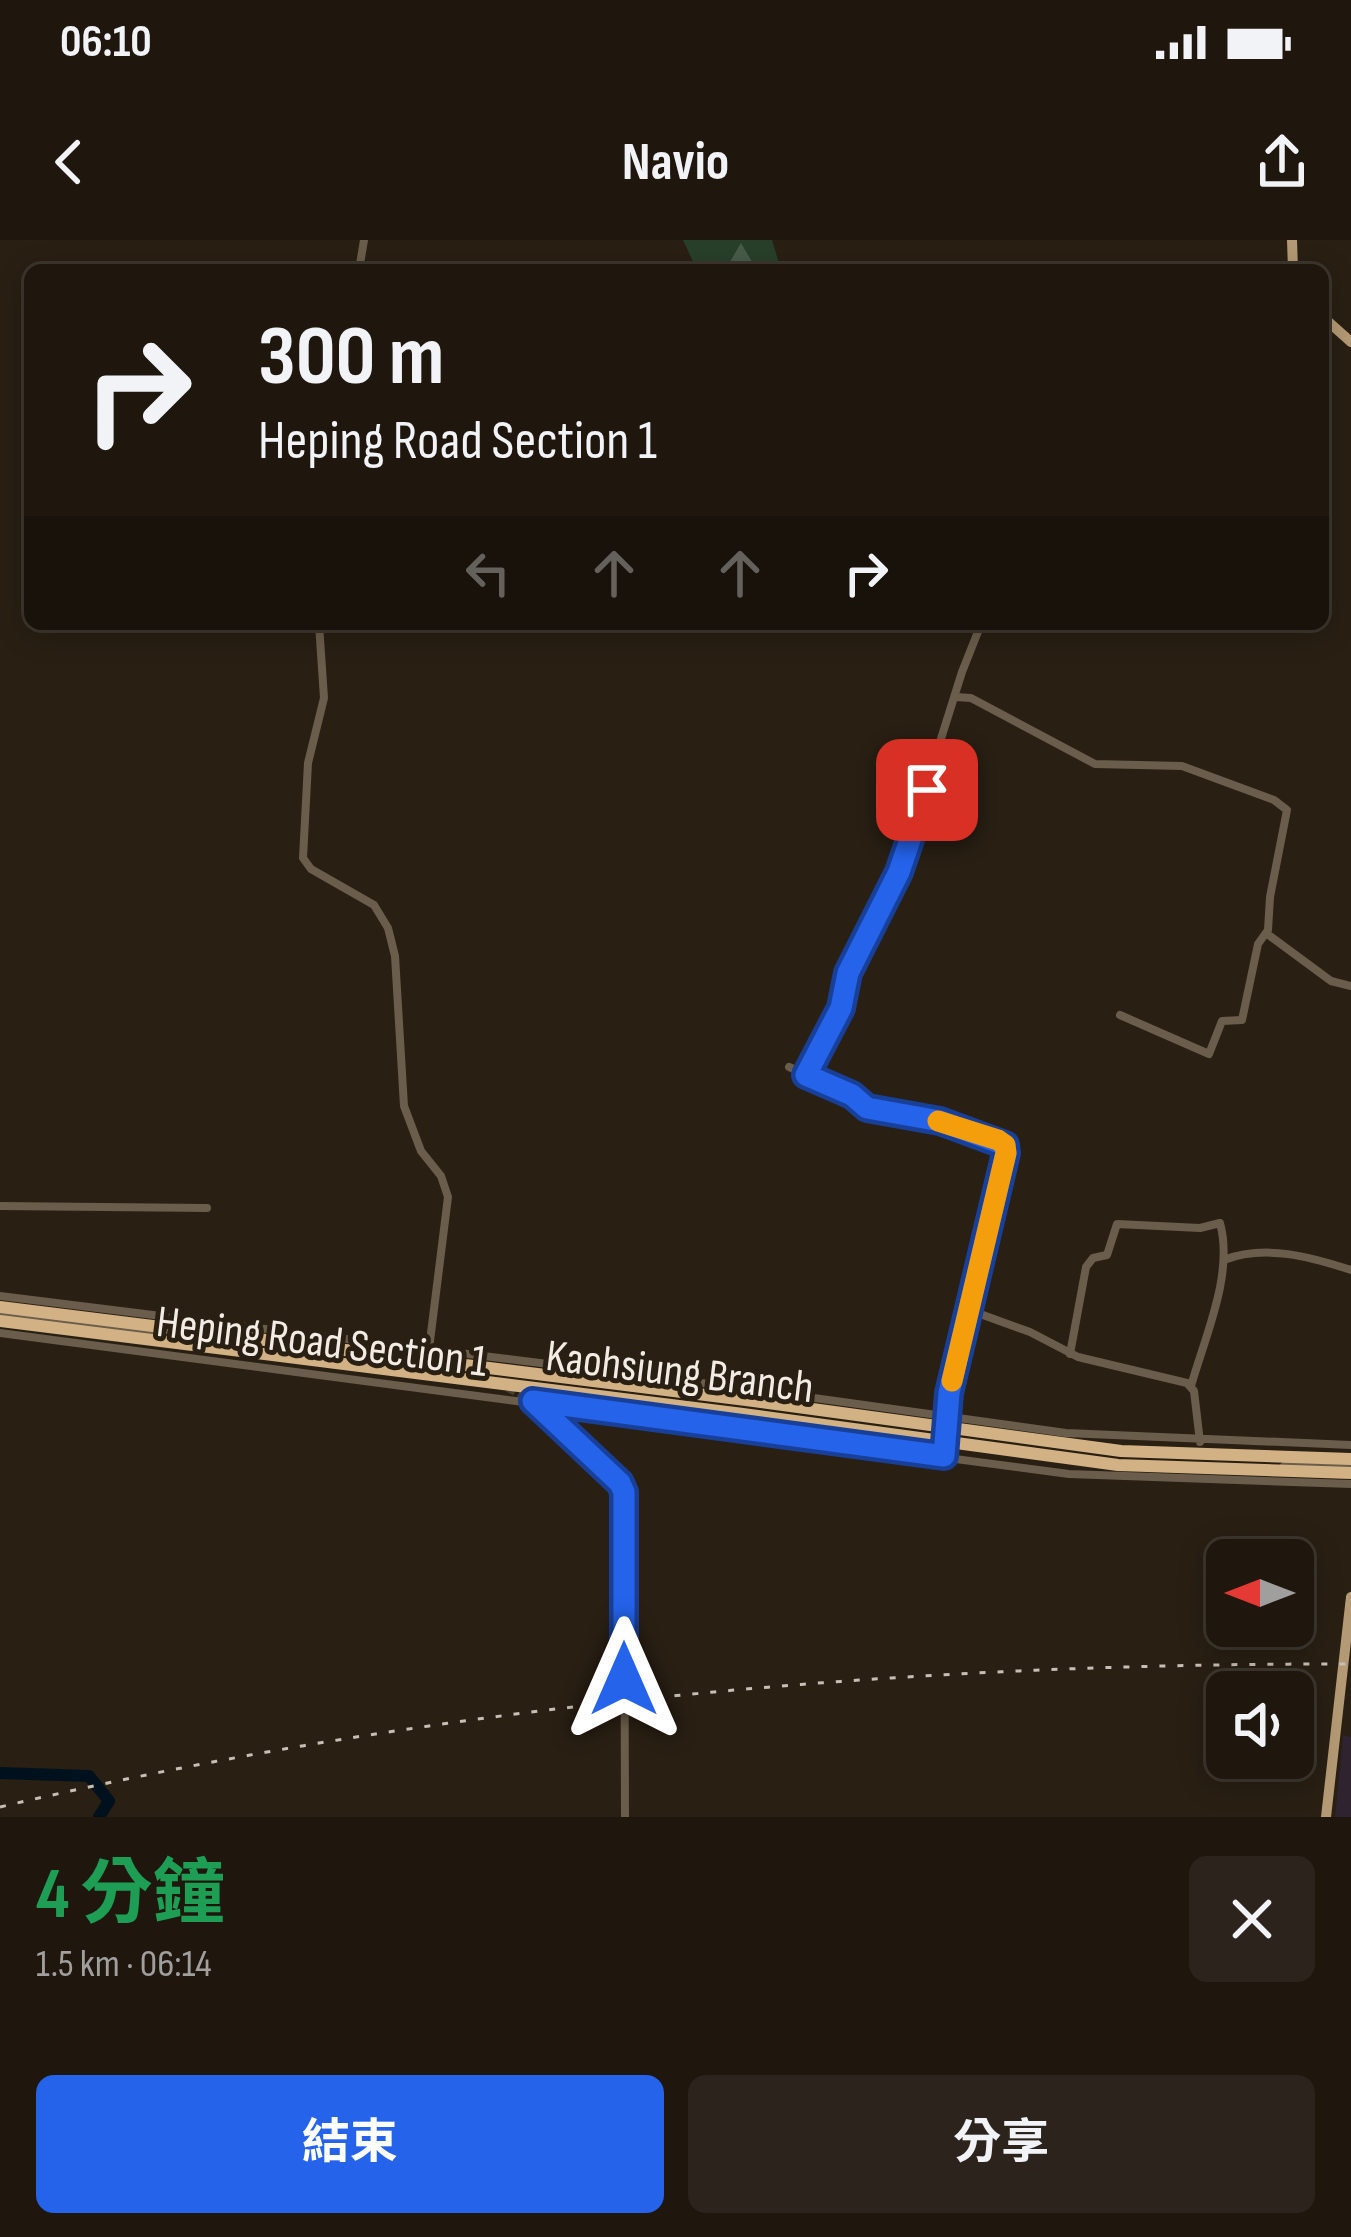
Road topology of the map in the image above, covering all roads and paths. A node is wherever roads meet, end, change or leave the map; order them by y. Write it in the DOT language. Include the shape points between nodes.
graph roads {
  1 [pos="319,630"];
  2 [pos="979,630"];
  3 [pos="956,697"];
  4 [pos="1267,933"];
  5 [pos="1351,986"];
  6 [pos="1120,1015"];
  7 [pos="789,1067"];
  8 [pos="806,1075"];
  9 [pos="0,1206"];
  10 [pos="207,1208"];
  11 [pos="1223,1261"];
  12 [pos="1351,1270"];
  13 [pos="0,1296"];
  14 [pos="971,1310"];
  15 [pos="0,1314"];
  16 [pos="259,1329"];
  17 [pos="0,1333"];
  18 [pos="429,1349"];
  19 [pos="1070,1354"];
  20 [pos="1191,1386"];
  21 [pos="533,1401"];
  22 [pos="947,1415"];
  23 [pos="1199,1441"];
  24 [pos="1351,1445"];
  25 [pos="944,1456"];
  26 [pos="1351,1466"];
  27 [pos="1201,1480"];
  28 [pos="1262,1482"];
  29 [pos="1351,1484"];
  30 [pos="1351,1597"];
  31 [pos="1346,1674"];
  32 [pos="625,1817"];
  33 [pos="1326,1817"];
  1 -- 18 [label="street" via="324,698 308,763 303,858 374,905 392,942 404,1106 448,1197"];
  2 -- 3 [label="street"];
  3 -- 4 [label="street" via="1095,764 1182,766 1281,802 1288,815"];
  3 -- 8 [label="street" via="899,872"];
  4 -- 5 [label="street" via="1331,981"];
  4 -- 6 [label="street" via="1244,1017 1222,1021 1212,1053"];
  7 -- 8 [label="street"];
  8 -- 14 [label="street" via="867,1108 940,1121 1005,1145"];
  9 -- 10 [label="street"];
  11 -- 12 [label="street" via="1269,1252"];
  11 -- 19 [label="street" via="1220,1223 1117,1224 1107,1255 1087,1267"];
  11 -- 20 [label="street"];
  13 -- 16 [label="street, Heping Road Section 1"];
  14 -- 19 [label="street"];
  14 -- 22 [label="street"];
  15 -- 16 [label="street, Heping Road Section 1" via="133,1331"];
  15 -- 26 [label="highway, Kaohsiung Branch, bridge" via="1118,1466"];
  16 -- 18 [label="street, Heping Road Section 1"];
  17 -- 21 [label="street, Heping Road Section 1"];
  18 -- 22 [label="street, Heping Road Section 1"];
  19 -- 20 [label="street"];
  20 -- 23 [label="street"];
  21 -- 25 [label="street, Heping Road Section 1"];
  21 -- 32 [label="street" via="624,1492"];
  22 -- 23 [label="street, Heping Road Section 1"];
  22 -- 25 [label="street"];
  23 -- 24 [label="street, Heping Road Section 1"];
  23 -- 27 [label="street"];
  25 -- 27 [label="street, Heping Road Section 1" via="1069,1474"];
  26 -- 28 [label="street" via="1288,1464"];
  27 -- 28 [label="street, Heping Road Section 1"];
  28 -- 29 [label="street, Heping Road Section 1"];
  30 -- 31 [label="main road"];
  31 -- 33 [label="main road"];
}
